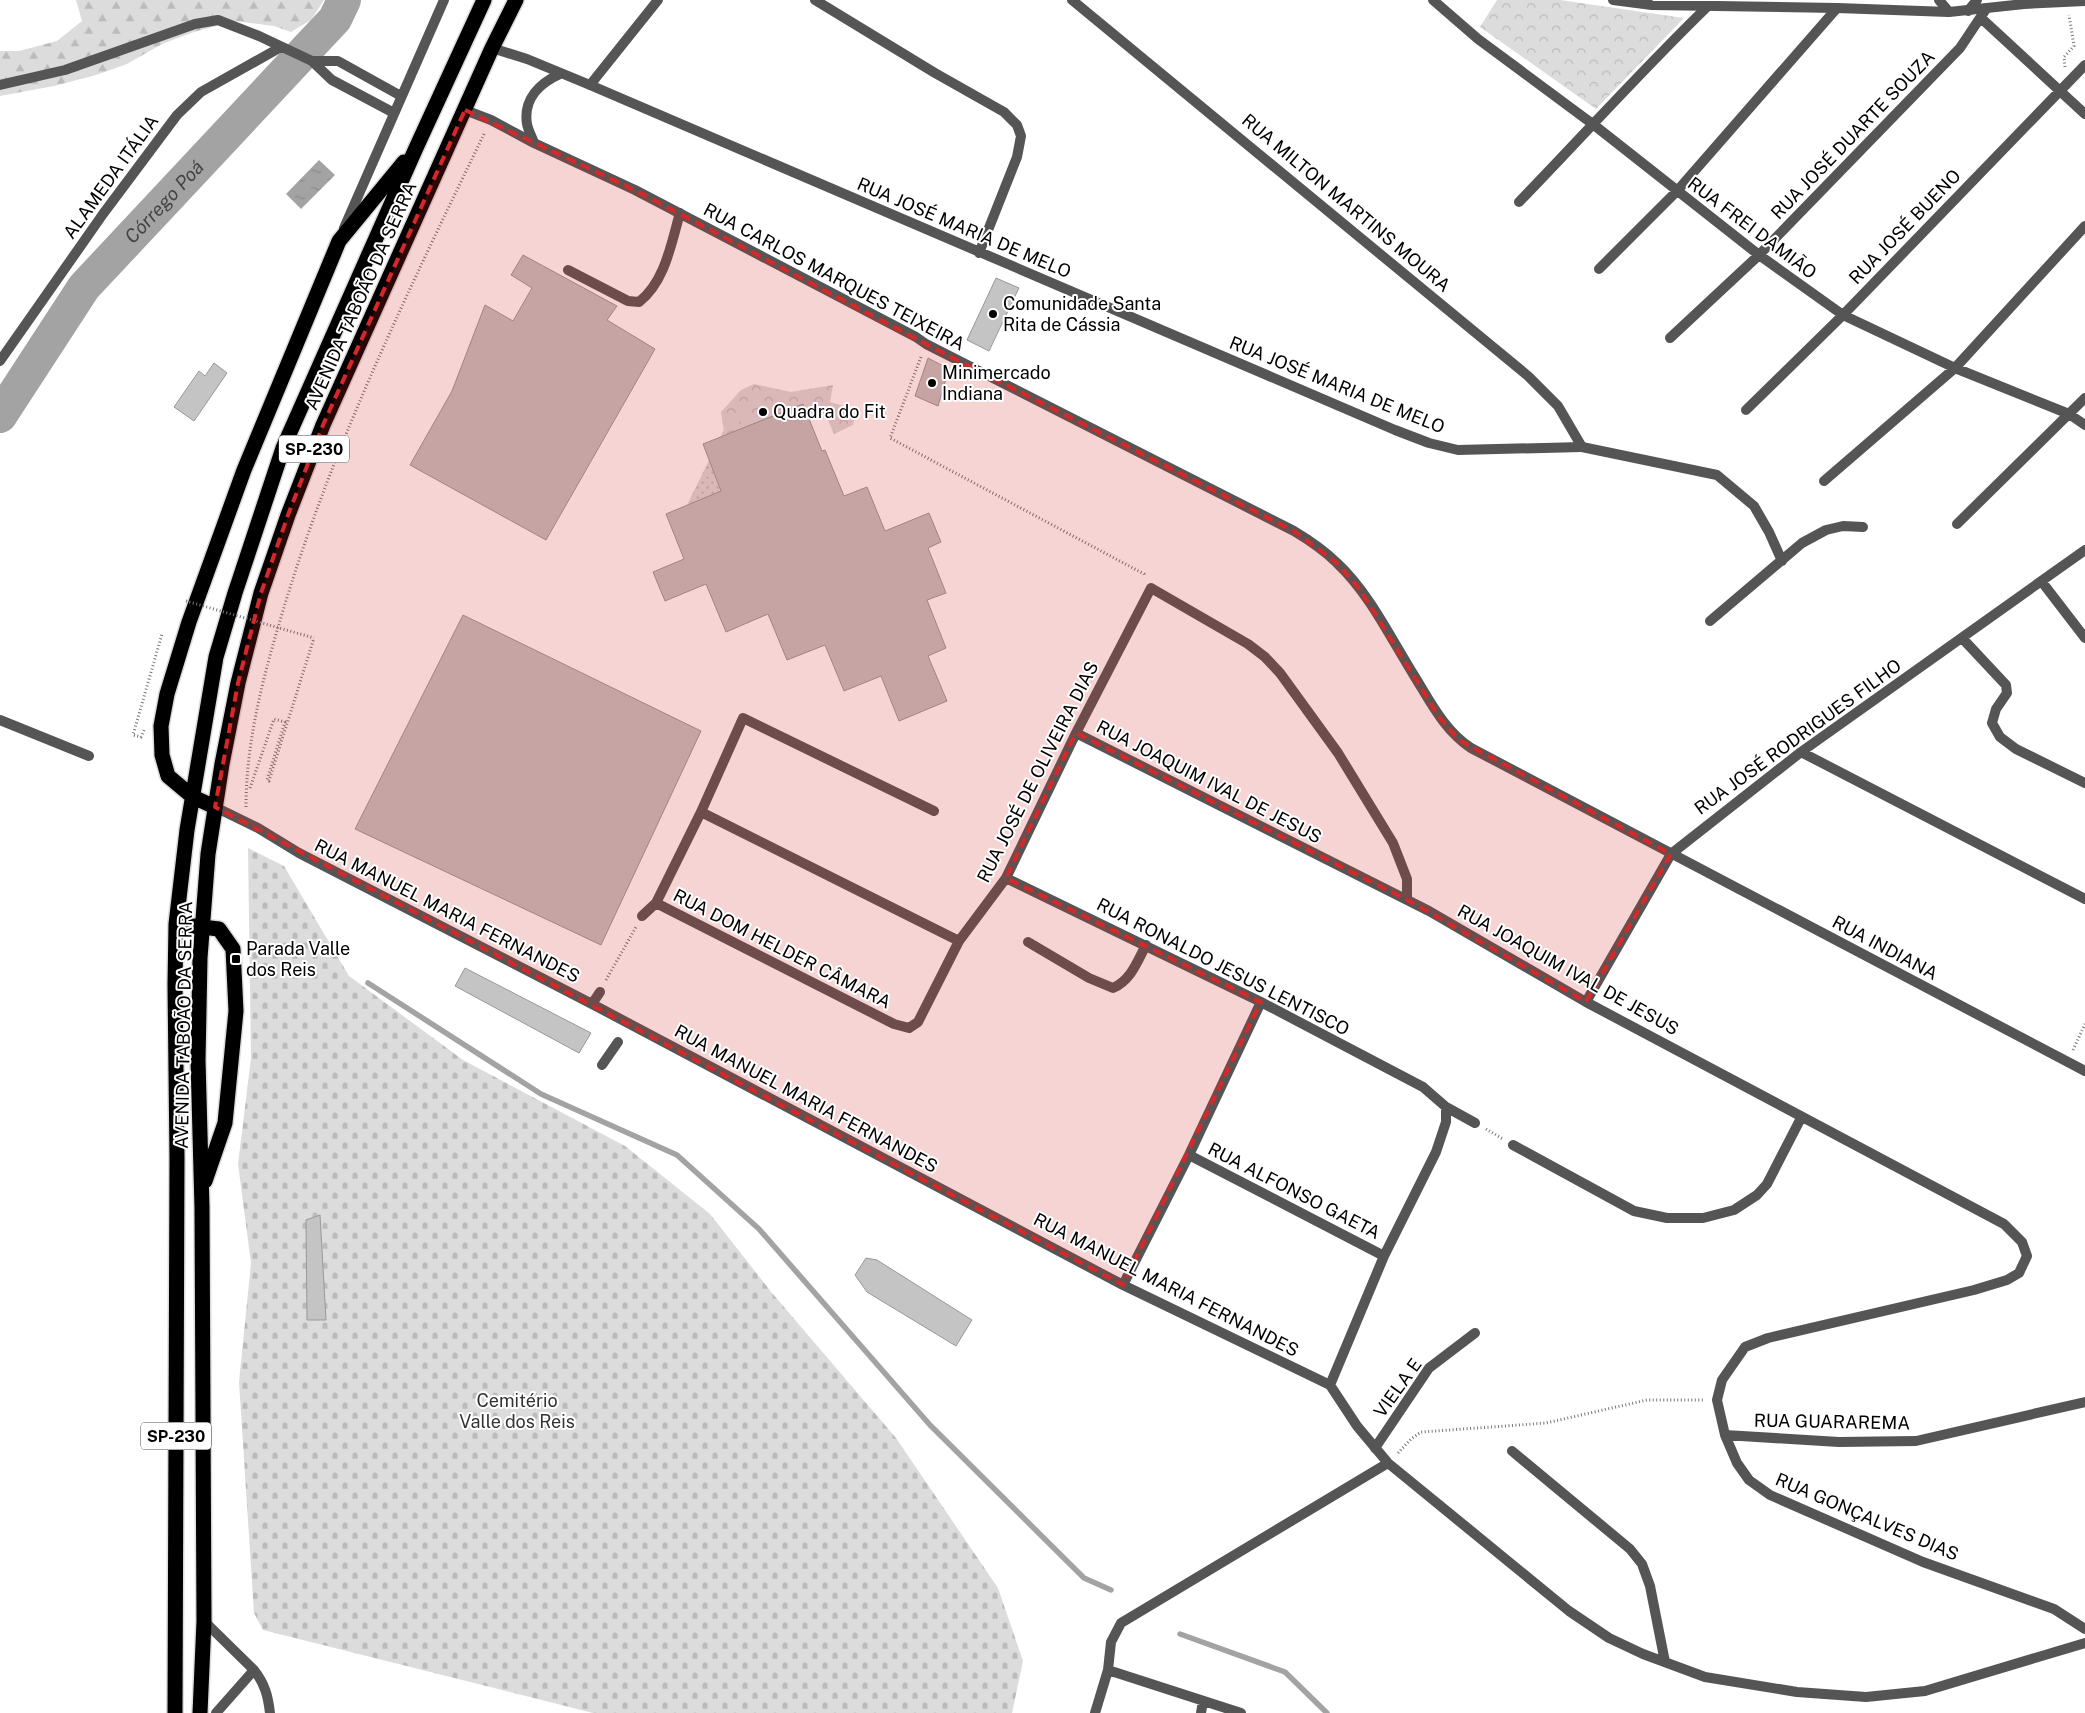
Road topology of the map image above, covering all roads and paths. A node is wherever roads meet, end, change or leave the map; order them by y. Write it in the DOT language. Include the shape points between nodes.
graph roads {
  1 [pos="444,0"];
  2 [pos="484,0"];
  3 [pos="516,0"];
  4 [pos="658,0"];
  5 [pos="815,0"];
  6 [pos="1072,0"];
  7 [pos="1433,0"];
  8 [pos="1613,0"];
  9 [pos="1939,0"];
  10 [pos="1977,0"];
  11 [pos="2085,1"];
  12 [pos="2067,2"];
  13 [pos="1654,3"];
  14 [pos="1804,4"];
  15 [pos="1707,7"];
  16 [pos="1837,8"];
  17 [pos="1968,11"];
  18 [pos="1949,12"];
  19 [pos="1984,14"];
  20 [pos="281,47"];
  21 [pos="492,48"];
  22 [pos="312,61"];
  23 [pos="2085,65"];
  24 [pos="560,74"];
  25 [pos="2068,81"];
  26 [pos="0,85"];
  27 [pos="590,85"];
  28 [pos="2060,90"];
  29 [pos="401,96"];
  30 [pos="465,110"];
  31 [pos="394,113"];
  32 [pos="2085,114"];
  33 [pos="491,120"];
  34 [pos="1594,125"];
  35 [pos="534,143"];
  36 [pos="416,148"];
  37 [pos="1677,192"];
  38 [pos="1519,202"];
  39 [pos="680,213"];
  40 [pos="2085,226"];
  41 [pos="339,241"];
  42 [pos="979,253"];
  43 [pos="1760,256"];
  44 [pos="1599,269"];
  45 [pos="568,270"];
  46 [pos="1843,315"];
  47 [pos="1670,338"];
  48 [pos="926,344"];
  49 [pos="0,361"];
  50 [pos="1955,368"];
  51 [pos="2085,398"];
  52 [pos="1746,410"];
  53 [pos="2069,414"];
  54 [pos="2085,425"];
  55 [pos="1582,447"];
  56 [pos="1824,481"];
  57 [pos="1958,524"];
  58 [pos="1863,527"];
  59 [pos="2085,550"];
  60 [pos="1782,561"];
  61 [pos="2042,582"];
  62 [pos="1151,588"];
  63 [pos="186,601"];
  64 [pos="1710,622"];
  65 [pos="1962,638"];
  66 [pos="2085,638"];
  67 [pos="0,720"];
  68 [pos="1076,733"];
  69 [pos="1801,752"];
  70 [pos="89,756"];
  71 [pos="2085,783"];
  72 [pos="250,788"];
  73 [pos="193,797"];
  74 [pos="215,807"];
  75 [pos="934,811"];
  76 [pos="701,812"];
  77 [pos="246,823"];
  78 [pos="1671,854"];
  79 [pos="1006,878"];
  80 [pos="2085,899"];
  81 [pos="1407,900"];
  82 [pos="656,903"];
  83 [pos="642,916"];
  84 [pos="176,924"];
  85 [pos="202,926"];
  86 [pos="959,941"];
  87 [pos="1028,942"];
  88 [pos="1146,945"];
  89 [pos="600,992"];
  90 [pos="1261,1002"];
  91 [pos="1586,1002"];
  92 [pos="592,1004"];
  93 [pos="894,1024"];
  94 [pos="2085,1024"];
  95 [pos="618,1042"];
  96 [pos="2068,1062"];
  97 [pos="602,1065"];
  98 [pos="2085,1071"];
  99 [pos="1446,1107"];
  100 [pos="1802,1118"];
  101 [pos="1475,1123"];
  102 [pos="1513,1145"];
  103 [pos="1188,1155"];
  104 [pos="202,1192"];
  105 [pos="1384,1256"];
  106 [pos="1123,1285"];
  107 [pos="1475,1333"];
  108 [pos="1330,1384"];
  109 [pos="1717,1400"];
  110 [pos="2085,1402"];
  111 [pos="1725,1435"];
  112 [pos="1375,1448"];
  113 [pos="1512,1451"];
  114 [pos="1388,1462"];
  115 [pos="204,1621"];
  116 [pos="2085,1630"];
  117 [pos="2085,1643"];
  118 [pos="1665,1662"];
  119 [pos="254,1670"];
  120 [pos="1108,1670"];
  121 [pos="1204,1701"];
  122 [pos="175,1713"];
  123 [pos="200,1713"];
  124 [pos="216,1713"];
  125 [pos="270,1713"];
  126 [pos="1095,1713"];
  127 [pos="1201,1713"];
  128 [pos="1241,1713"];
  1 -- 29 [label="street"];
  2 -- 36 [label="highway, AVENIDA TABOÃO DA SERRA / SP-230"];
  3 -- 21 [label="highway, AVENIDA TABOÃO DA SERRA / SP-230"];
  4 -- 27 [label="street"];
  5 -- 42 [label="street" via="1004,112 1017,125 1021,136 1017,156"];
  6 -- 55 [label="street, RUA MILTON MARTINS MOURA" via="1528,376 1558,406"];
  7 -- 34 [label="street, RUA FREI DAMIÃO" via="1478,39"];
  8 -- 13 [label="street"];
  9 -- 18 [label="street"];
  10 -- 17 [label="street"];
  11 -- 12 [label="street"];
  12 -- 19 [label="street" via="2024,4"];
  12 -- 25 [label="path" via="2074,46 2064,57"];
  13 -- 15 [label="street"];
  14 -- 15 [label="street"];
  14 -- 16 [label="street"];
  15 -- 34 [label="street" via="1658,54"];
  16 -- 18 [label="street"];
  16 -- 37 [label="street"];
  17 -- 18 [label="street"];
  17 -- 19 [label="street"];
  19 -- 28 [label="street"];
  19 -- 43 [label="street, RUA JOSÉ DUARTE SOUZA" via="1960,48"];
  20 -- 22 [label="street"];
  20 -- 26 [label="street" via="218,20 195,24 65,70"];
  20 -- 49 [label="street, ALAMEDA ITÁLIA" via="201,92 177,114"];
  21 -- 24 [label="street, RUA JOSÉ MARIA DE MELO"];
  21 -- 30 [label="highway, AVENIDA TABOÃO DA SERRA / SP-230"];
  22 -- 29 [label="street" via="338,61"];
  22 -- 31 [label="street" via="332,80"];
  23 -- 25 [label="street, RUA JOSÉ BUENO"];
  24 -- 27 [label="street, RUA JOSÉ MARIA DE MELO"];
  24 -- 35 [label="street" via="543,82 528,106 527,124"];
  25 -- 28 [label="street, RUA JOSÉ BUENO"];
  27 -- 42 [label="street, RUA JOSÉ MARIA DE MELO"];
  28 -- 32 [label="street"];
  28 -- 46 [label="street, RUA JOSÉ BUENO"];
  29 -- 31 [label="street"];
  30 -- 33 [label="street, RUA CARLOS MARQUES TEIXEIRA"];
  30 -- 74 [label="highway, AVENIDA TABOÃO DA SERRA / SP-230" via="323,426 288,515 261,593 238,683"];
  31 -- 41 [label="street"];
  33 -- 35 [label="street, RUA CARLOS MARQUES TEIXEIRA"];
  33 -- 77 [label="path" via="429,246 315,515 275,636 254,725"];
  34 -- 37 [label="street, RUA FREI DAMIÃO"];
  34 -- 38 [label="street"];
  35 -- 39 [label="street, RUA CARLOS MARQUES TEIXEIRA"];
  36 -- 41 [label="highway"];
  36 -- 73 [label="highway, AVENIDA TABOÃO DA SERRA / SP-230" via="283,448 216,657"];
  37 -- 43 [label="street, RUA FREI DAMIÃO"];
  37 -- 44 [label="street"];
  39 -- 45 [label="street" via="656,284 639,302 628,301"];
  39 -- 48 [label="street, RUA CARLOS MARQUES TEIXEIRA"];
  40 -- 50 [label="street"];
  41 -- 73 [label="highway" via="244,470 189,622 167,694 161,726 162,755 168,776"];
  42 -- 55 [label="street, RUA JOSÉ MARIA DE MELO" via="1429,443 1458,450"];
  43 -- 46 [label="street, RUA FREI DAMIÃO"];
  43 -- 47 [label="street, RUA JOSÉ DUARTE SOUZA"];
  46 -- 50 [label="street, RUA FREI DAMIÃO"];
  46 -- 52 [label="street, RUA JOSÉ BUENO"];
  48 -- 62 [label="path" via="890,438 1144,574"];
  48 -- 78 [label="street, RUA CARLOS MARQUES TEIXEIRA" via="1233,499 1313,543 1337,562 1359,588 1440,718 1459,740"];
  50 -- 53 [label="street, RUA FREI DAMIÃO"];
  50 -- 56 [label="street"];
  51 -- 53 [label="street"];
  53 -- 54 [label="street, RUA FREI DAMIÃO"];
  53 -- 57 [label="street"];
  55 -- 60 [label="street, RUA JOSÉ MARIA DE MELO" via="1717,474 1754,506"];
  58 -- 60 [label="street" via="1843,526 1826,530 1802,543"];
  59 -- 61 [label="street, RUA JOSÉ RODRIGUES FILHO"];
  60 -- 64 [label="street"];
  61 -- 65 [label="street, RUA JOSÉ RODRIGUES FILHO"];
  61 -- 66 [label="street"];
  62 -- 68 [label="street, RUA JOSÉ DE OLIVEIRA DIAS"];
  62 -- 81 [label="street" via="1248,644 1280,673 1338,753 1393,843 1407,879"];
  63 -- 72 [label="path, bridge" via="314,638 269,781 285,722 274,719"];
  65 -- 69 [label="street, RUA JOSÉ RODRIGUES FILHO"];
  65 -- 71 [label="street" via="2006,685 2007,692 1992,723 2000,737 2016,749"];
  67 -- 70 [label="street"];
  68 -- 79 [label="street, RUA JOSÉ DE OLIVEIRA DIAS"];
  68 -- 81 [label="street, RUA JOAQUIM IVAL DE JESUS"];
  69 -- 78 [label="street, RUA JOSÉ RODRIGUES FILHO"];
  69 -- 80 [label="street"];
  73 -- 74 [label="highway"];
  73 -- 84 [label="highway, AVENIDA TABOÃO DA SERRA / SP-230"];
  74 -- 77 [label="street, RUA MANUEL MARIA FERNANDES"];
  74 -- 85 [label="highway, AVENIDA TABOÃO DA SERRA / SP-230"];
  75 -- 76 [label="street" via="743,718"];
  76 -- 82 [label="street"];
  76 -- 86 [label="street"];
  77 -- 92 [label="street, RUA MANUEL MARIA FERNANDES"];
  78 -- 91 [label="street, RUA JOSÉ RODRIGUES FILHO"];
  78 -- 96 [label="street, RUA INDIANA"];
  79 -- 86 [label="street, RUA JOSÉ DE OLIVEIRA DIAS"];
  79 -- 88 [label="street, RUA RONALDO JESUS LENTISCO"];
  81 -- 91 [label="street, RUA JOAQUIM IVAL DE JESUS"];
  82 -- 83 [label="street"];
  82 -- 93 [label="street, RUA DOM HELDER CÂMARA"];
  83 -- 89 [label="path"];
  84 -- 85 [label="highway"];
  84 -- 122 [label="highway, AVENIDA TABOÃO DA SERRA / SP-230"];
  85 -- 104 [label="highway, AVENIDA TABOÃO DA SERRA / SP-230" via="198,1060"];
  85 -- 104 [label="highway" via="219,929 233,949 236,1011 225,1123"];
  86 -- 93 [label="street, RUA JOSÉ DE OLIVEIRA DIAS" via="918,1022 909,1028"];
  87 -- 88 [label="street" via="1088,978 1113,988 1124,983"];
  88 -- 90 [label="street, RUA RONALDO JESUS LENTISCO"];
  89 -- 92 [label="street"];
  90 -- 99 [label="street, RUA RONALDO JESUS LENTISCO" via="1423,1087"];
  90 -- 103 [label="street"];
  91 -- 100 [label="street, RUA JOAQUIM IVAL DE JESUS"];
  92 -- 106 [label="street, RUA MANUEL MARIA FERNANDES"];
  94 -- 96 [label="path"];
  95 -- 97 [label="street"];
  96 -- 98 [label="street, RUA INDIANA"];
  99 -- 101 [label="street, RUA RONALDO JESUS LENTISCO"];
  99 -- 105 [label="street" via="1446,1122 1436,1152"];
  100 -- 102 [label="street" via="1767,1184 1757,1195 1734,1210 1703,1218 1667,1218 1634,1211"];
  100 -- 109 [label="street, RUA JOAQUIM IVAL DE JESUS" via="2004,1224 2022,1242 2027,1256 2019,1273 2007,1280 1768,1338 1745,1347 1722,1380"];
  101 -- 102 [label="path"];
  103 -- 105 [label="street, RUA ALFONSO GAETA"];
  103 -- 106 [label="street"];
  104 -- 115 [label="highway, AVENIDA TABOÃO DA SERRA / SP-230"];
  105 -- 108 [label="street"];
  106 -- 108 [label="street, RUA MANUEL MARIA FERNANDES"];
  107 -- 112 [label="street, VIELA E" via="1430,1368"];
  108 -- 112 [label="street"];
  109 -- 111 [label="street, RUA GONÇALVES DIAS"];
  109 -- 114 [label="path" via="1648,1400 1546,1423 1421,1432"];
  110 -- 111 [label="street, RUA GUARAREMA" via="1916,1442 1839,1442"];
  111 -- 116 [label="street, RUA GONÇALVES DIAS" via="1737,1463 1749,1480 1770,1495 1923,1562 2054,1610"];
  112 -- 114 [label="street"];
  113 -- 118 [label="street" via="1630,1549 1642,1564 1650,1586"];
  114 -- 118 [label="street" via="1569,1611 1609,1638"];
  114 -- 120 [label="street" via="1121,1623 1111,1642"];
  115 -- 119 [label="street"];
  115 -- 123 [label="highway, SP-230"];
  117 -- 118 [label="street" via="1925,1691 1866,1697 1797,1692 1714,1678"];
  119 -- 124 [label="street"];
  119 -- 125 [label="street" via="263,1681"];
  120 -- 121 [label="street"];
  120 -- 126 [label="street"];
  121 -- 127 [label="street"];
  121 -- 128 [label="street"];
}
